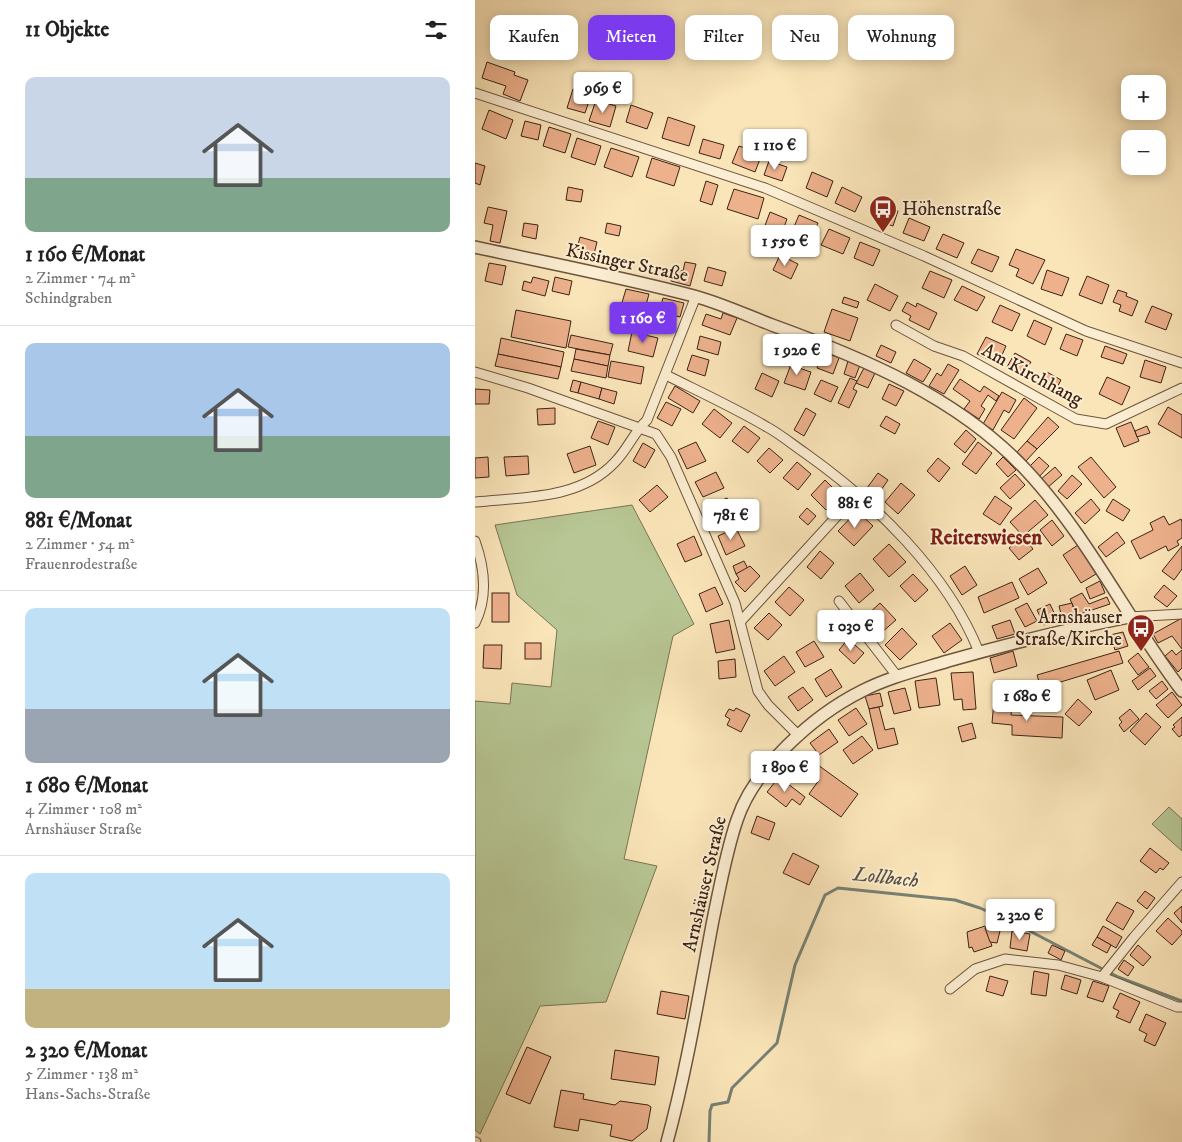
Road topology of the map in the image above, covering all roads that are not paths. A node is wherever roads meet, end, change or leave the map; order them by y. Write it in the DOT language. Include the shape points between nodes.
graph roads {
  1 [pos="475,93"];
  2 [pos="475,247"];
  3 [pos="695,296"];
  4 [pos="896,325"];
  5 [pos="1182,363"];
  6 [pos="475,372"];
  7 [pos="666,376"];
  8 [pos="1182,388"];
  9 [pos="639,428"];
  10 [pos="858,493"];
  11 [pos="475,502"];
  12 [pos="476,546"];
  13 [pos="839,601"];
  14 [pos="1177,614"];
  15 [pos="1129,617"];
  16 [pos="741,621"];
  17 [pos="475,623"];
  18 [pos="979,652"];
  19 [pos="897,676"];
  20 [pos="1182,691"];
  21 [pos="799,736"];
  22 [pos="1182,882"];
  23 [pos="1105,972"];
  24 [pos="950,989"];
  25 [pos="1182,1007"];
  26 [pos="667,1142"];
  1 -- 5 [label="street" via="765,188 924,256 1086,331"];
  2 -- 3 [label="street, Kissinger Straße"];
  3 -- 7 [label="street"];
  3 -- 15 [label="street, Kissinger Straße" via="843,351 889,372 984,433 1025,468 1078,532"];
  4 -- 8 [label="street, Am Kirchhang" via="934,346 971,360 1076,419 1106,424"];
  6 -- 9 [label="street"];
  7 -- 9 [label="street" via="647,420"];
  7 -- 10 [label="street" via="768,427"];
  9 -- 11 [label="street" via="615,462 574,489"];
  9 -- 16 [label="street" via="656,434 671,456"];
  10 -- 16 [label="street"];
  10 -- 18 [label="street" via="887,520 925,564 969,627"];
  12 -- 17 [label="street" via="485,585 482,610"];
  13 -- 19 [label="street"];
  14 -- 15 [label="street"];
  15 -- 18 [label="street, Arnshäuser Straße" via="1060,630"];
  15 -- 20 [label="street, Kissinger Straße"];
  16 -- 21 [label="street" via="758,691"];
  18 -- 19 [label="street, Arnshäuser Straße"];
  19 -- 21 [label="street, Arnshäuser Straße" via="861,691"];
  21 -- 26 [label="street, Arnshäuser Straße" via="768,767 748,794 737,818 726,858 686,1067"];
  22 -- 23 [label="street"];
  23 -- 24 [label="street" via="1005,959 975,969"];
  23 -- 25 [label="street"];
}
